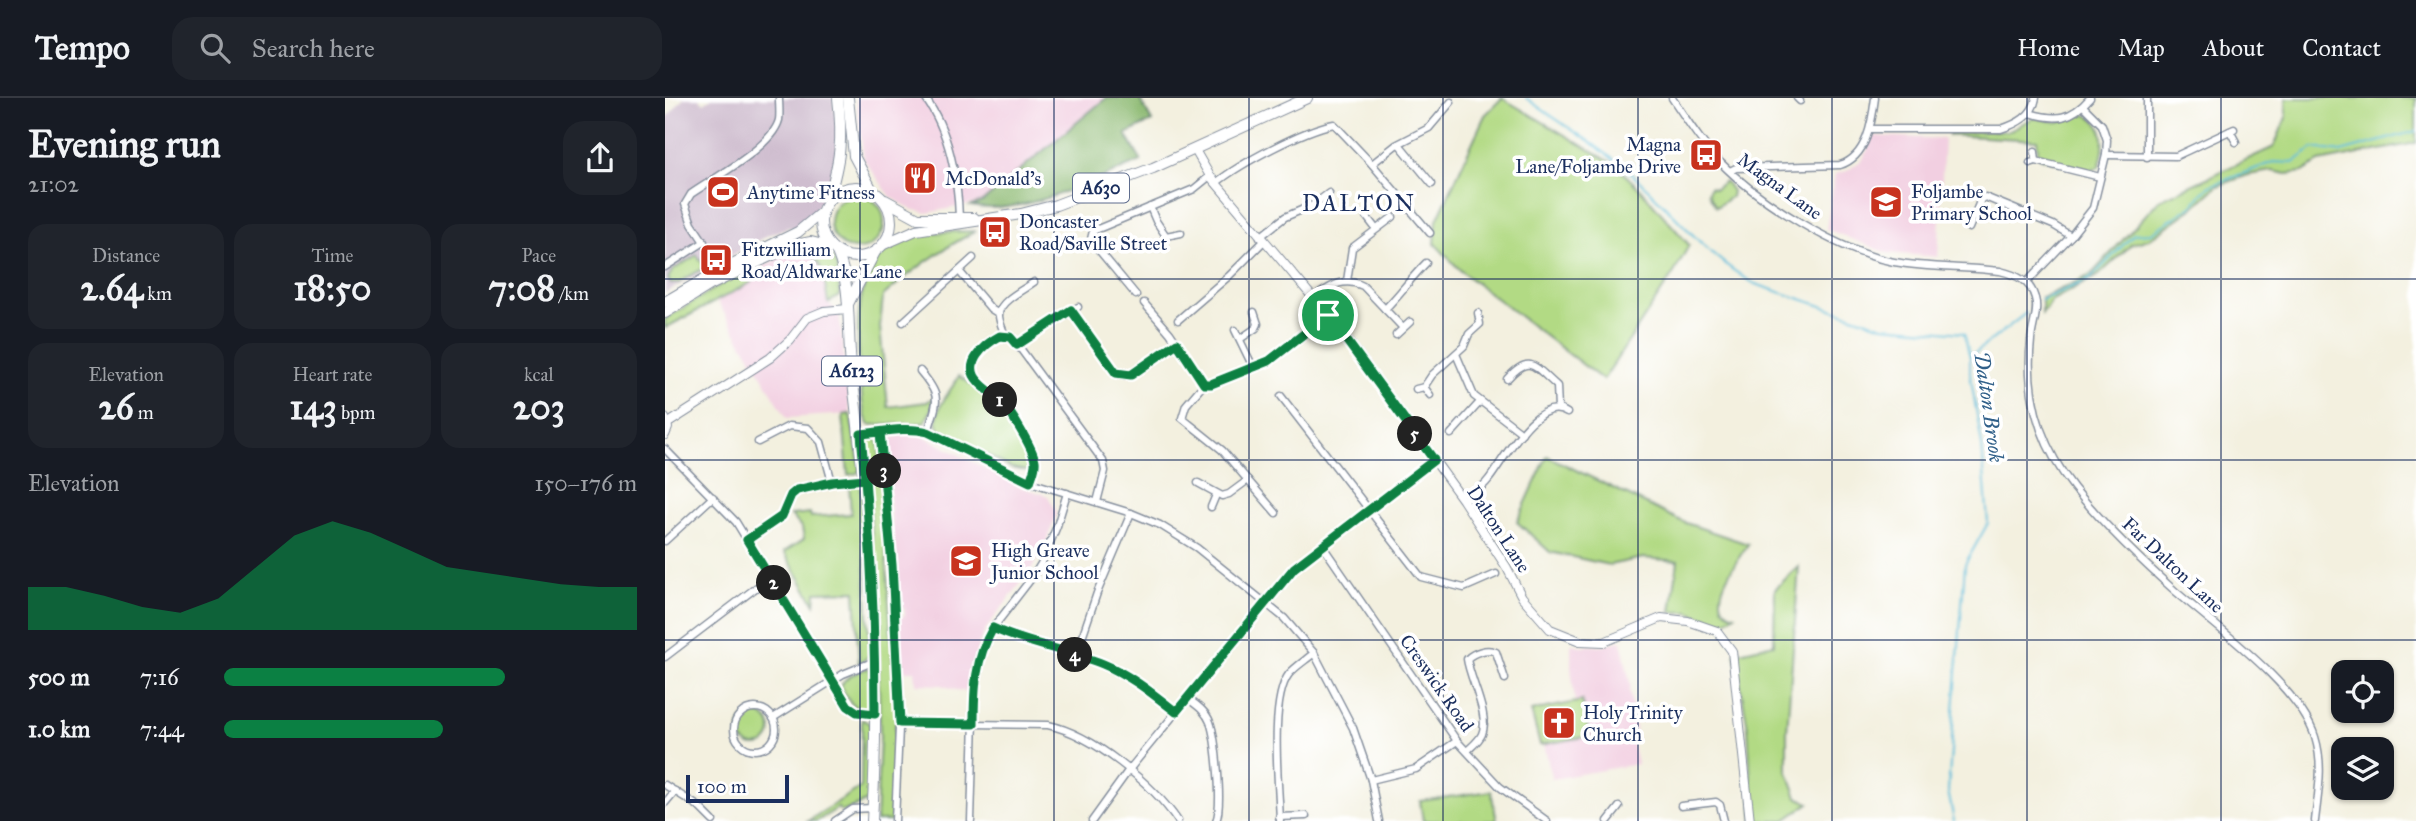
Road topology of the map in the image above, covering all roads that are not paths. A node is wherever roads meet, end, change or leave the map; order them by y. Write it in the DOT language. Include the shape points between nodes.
graph roads {
  1 [pos="779,98"];
  2 [pos="925,98"];
  3 [pos="1307,98"];
  4 [pos="1672,98"];
  5 [pos="1875,98"];
  6 [pos="2036,98"];
  7 [pos="2089,98"];
  8 [pos="2147,98"];
  9 [pos="846,99"];
  10 [pos="2083,106"];
  11 [pos="1451,107"];
  12 [pos="2030,113"];
  13 [pos="1870,129"];
  14 [pos="2236,142"];
  15 [pos="1399,144"];
  16 [pos="1195,150"];
  17 [pos="2035,152"];
  18 [pos="2106,155"];
  19 [pos="2147,157"];
  20 [pos="1371,163"];
  21 [pos="1730,171"];
  22 [pos="2100,177"];
  23 [pos="1213,179"];
  24 [pos="1432,184"];
  25 [pos="873,191"];
  26 [pos="1329,193"];
  27 [pos="882,198"];
  28 [pos="825,206"];
  29 [pos="1150,207"];
  30 [pos="1366,216"];
  31 [pos="1003,217"];
  32 [pos="1393,217"];
  33 [pos="959,218"];
  34 [pos="1969,228"];
  35 [pos="1376,229"];
  36 [pos="1181,233"];
  37 [pos="1430,233"];
  38 [pos="1167,236"];
  39 [pos="2071,236"];
  40 [pos="1262,239"];
  41 [pos="880,248"];
  42 [pos="834,249"];
  43 [pos="1158,249"];
  44 [pos="973,258"];
  45 [pos="1426,263"];
  46 [pos="665,267"];
  47 [pos="959,271"];
  48 [pos="1347,281"];
  49 [pos="1034,282"];
  50 [pos="2027,282"];
  51 [pos="1136,295"];
  52 [pos="666,297"];
  53 [pos="1313,298"];
  54 [pos="1144,303"];
  55 [pos="848,307"];
  56 [pos="1078,307"];
  57 [pos="1385,309"];
  58 [pos="1071,310"];
  59 [pos="1254,312"];
  60 [pos="665,313"];
  61 [pos="1478,313"];
  62 [pos="999,314"];
  63 [pos="1328,315"];
  64 [pos="1178,320"];
  65 [pos="903,321"];
  66 [pos="1410,322"];
  67 [pos="1403,328"];
  68 [pos="1235,330"];
  69 [pos="1396,335"];
  70 [pos="1005,336"];
  71 [pos="1240,340"];
  72 [pos="1177,343"];
  73 [pos="1017,345"];
  74 [pos="1456,354"];
  75 [pos="1522,354"];
  76 [pos="1523,365"];
  77 [pos="1253,367"];
  78 [pos="920,371"];
  79 [pos="1507,379"];
  80 [pos="1564,379"];
  81 [pos="1555,383"];
  82 [pos="1204,384"];
  83 [pos="1424,387"];
  84 [pos="1416,389"];
  85 [pos="1281,396"];
  86 [pos="1430,396"];
  87 [pos="1480,402"];
  88 [pos="1558,409"];
  89 [pos="1567,413"];
  90 [pos="666,421"];
  91 [pos="880,432"];
  92 [pos="928,432"];
  93 [pos="1523,433"];
  94 [pos="861,434"];
  95 [pos="1451,434"];
  96 [pos="665,435"];
  97 [pos="758,442"];
  98 [pos="665,449"];
  99 [pos="1434,460"];
  100 [pos="865,479"];
  101 [pos="1248,480"];
  102 [pos="832,482"];
  103 [pos="1030,482"];
  104 [pos="1198,483"];
  105 [pos="1067,494"];
  106 [pos="1216,495"];
  107 [pos="713,498"];
  108 [pos="1463,500"];
  109 [pos="1097,502"];
  110 [pos="1211,507"];
  111 [pos="1367,510"];
  112 [pos="1131,513"];
  113 [pos="1276,513"];
  114 [pos="747,540"];
  115 [pos="665,541"];
  116 [pos="1322,545"];
  117 [pos="1487,569"];
  118 [pos="770,577"];
  119 [pos="1265,603"];
  120 [pos="993,628"];
  121 [pos="1314,653"];
  122 [pos="1076,655"];
  123 [pos="665,657"];
  124 [pos="875,661"];
  125 [pos="1505,679"];
  126 [pos="834,681"];
  127 [pos="1188,698"];
  128 [pos="1176,712"];
  129 [pos="875,714"];
  130 [pos="773,718"];
  131 [pos="900,723"];
  132 [pos="974,724"];
  133 [pos="1457,741"];
  134 [pos="1467,751"];
  135 [pos="1128,771"];
  136 [pos="1371,780"];
  137 [pos="665,785"];
  138 [pos="674,791"];
  139 [pos="665,803"];
  140 [pos="1681,806"];
  141 [pos="1619,807"];
  142 [pos="872,808"];
  143 [pos="1306,817"];
  144 [pos="1279,819"];
  145 [pos="713,821"];
  146 [pos="835,821"];
  147 [pos="871,821"];
  148 [pos="895,821"];
  149 [pos="971,821"];
  150 [pos="1092,821"];
  151 [pos="1178,821"];
  152 [pos="1216,821"];
  153 [pos="1379,821"];
  154 [pos="1547,821"];
  155 [pos="1608,821"];
  156 [pos="1724,821"];
  157 [pos="1750,821"];
  158 [pos="2315,821"];
  1 -- 46 [label="street" via="779,120 761,145 691,194 685,204 704,242"];
  2 -- 33 [label="street" via="950,156"];
  3 -- 16 [label="main road, A630"];
  4 -- 21 [label="street, Magna Lane"];
  5 -- 13 [label="street"];
  6 -- 12 [label="street"];
  7 -- 10 [label="street"];
  8 -- 19 [label="street"];
  9 -- 25 [label="main road" via="854,156"];
  9 -- 28 [label="main road" via="840,161"];
  10 -- 12 [label="street" via="2076,113 2056,118"];
  10 -- 18 [label="street" via="2106,133"];
  11 -- 15 [label="street" via="1429,128"];
  12 -- 13 [label="street" via="2001,128"];
  13 -- 21 [label="street" via="1854,158 1840,166"];
  14 -- 19 [label="street" via="2232,130 2176,156"];
  15 -- 20 [label="street"];
  15 -- 24 [label="street"];
  16 -- 23 [label="street, Dalton Lane"];
  16 -- 31 [label="main road, A630" via="1056,205"];
  17 -- 22 [label="street" via="2033,162"];
  18 -- 19 [label="street"];
  18 -- 22 [label="street"];
  20 -- 23 [label="street" via="1334,124"];
  20 -- 37 [label="street"];
  21 -- 50 [label="street, Magna Lane" via="1796,220 1877,258 2000,271"];
  22 -- 39 [label="street" via="2093,208"];
  23 -- 29 [label="street"];
  23 -- 40 [label="street, Dalton Lane"];
  25 -- 27 [label="main road"];
  25 -- 28 [label="main road" via="848,188 833,195"];
  26 -- 40 [label="street" via="1285,217"];
  27 -- 33 [label="main road, A630" via="918,218"];
  27 -- 41 [label="main road" via="891,219"];
  28 -- 42 [label="main road" via="821,228"];
  28 -- 52 [label="main road" via="798,232"];
  29 -- 38 [label="street"];
  29 -- 51 [label="street" via="1098,227 1091,235"];
  30 -- 35 [label="street"];
  31 -- 33 [label="main road, A630"];
  31 -- 41 [label="main road, A630" via="916,230"];
  32 -- 35 [label="street"];
  34 -- 39 [label="street" via="1985,197"];
  35 -- 48 [label="street" via="1351,250"];
  36 -- 38 [label="street"];
  38 -- 43 [label="street"];
  39 -- 50 [label="street"];
  40 -- 53 [label="street, Dalton Lane"];
  40 -- 64 [label="street" via="1229,276"];
  41 -- 42 [label="main road" via="859,257"];
  41 -- 55 [label="main road"];
  42 -- 55 [label="main road, A6123" via="844,270"];
  42 -- 60 [label="main road" via="811,242 791,246 710,285"];
  44 -- 47 [label="street"];
  45 -- 57 [label="street"];
  47 -- 62 [label="street"];
  47 -- 65 [label="street"];
  48 -- 53 [label="street" via="1333,284"];
  48 -- 57 [label="street" via="1363,286"];
  49 -- 62 [label="street" via="1005,303"];
  50 -- 158 [label="street, Far Dalton Lane" via="2036,299 2030,371 2036,415 2051,456 2114,534 2280,683 2297,704 2320,755"];
  53 -- 63 [label="street, Dalton Lane"];
  54 -- 72 [label="street"];
  55 -- 90 [label="street" via="814,314 769,358"];
  55 -- 94 [label="main road, A6123"];
  56 -- 58 [label="street"];
  57 -- 67 [label="street"];
  58 -- 72 [label="street" via="1122,375 1131,375"];
  58 -- 73 [label="street"];
  59 -- 71 [label="street" via="1256,328"];
  61 -- 74 [label="street" via="1478,327"];
  62 -- 70 [label="street"];
  63 -- 77 [label="street" via="1269,361"];
  63 -- 99 [label="street, Dalton Lane"];
  66 -- 67 [label="street"];
  67 -- 69 [label="street"];
  68 -- 71 [label="street"];
  70 -- 73 [label="street"];
  70 -- 103 [label="street" via="977,354 974,373 1009,411 1034,457"];
  71 -- 77 [label="street"];
  72 -- 82 [label="street"];
  73 -- 109 [label="street" via="1103,461"];
  74 -- 83 [label="street"];
  74 -- 87 [label="street"];
  75 -- 76 [label="street"];
  76 -- 79 [label="street"];
  76 -- 81 [label="street" via="1534,366"];
  77 -- 82 [label="street"];
  78 -- 92 [label="street" via="937,396"];
  80 -- 81 [label="street"];
  81 -- 88 [label="street"];
  82 -- 101 [label="street" via="1186,405 1182,418 1222,450"];
  83 -- 84 [label="street"];
  83 -- 86 [label="street"];
  85 -- 111 [label="street"];
  87 -- 93 [label="street"];
  87 -- 95 [label="street"];
  88 -- 89 [label="street"];
  88 -- 93 [label="street" via="1543,411"];
  90 -- 96 [label="street"];
  91 -- 92 [label="street"];
  91 -- 94 [label="street"];
  91 -- 131 [label="street"];
  92 -- 103 [label="street"];
  93 -- 108 [label="street" via="1487,482"];
  94 -- 100 [label="main road, A6123"];
  97 -- 102 [label="street" via="789,426 808,428 821,442"];
  98 -- 107 [label="street"];
  99 -- 108 [label="street, Dalton Lane"];
  99 -- 111 [label="street"];
  100 -- 102 [label="street"];
  100 -- 124 [label="main road, A6123"];
  101 -- 106 [label="street" via="1229,494"];
  101 -- 113 [label="street"];
  102 -- 114 [label="street" via="797,490 782,516"];
  103 -- 105 [label="street"];
  104 -- 106 [label="street"];
  105 -- 109 [label="street"];
  105 -- 120 [label="street" via="1042,562"];
  106 -- 110 [label="street"];
  107 -- 114 [label="street"];
  107 -- 115 [label="street"];
  108 -- 157 [label="street, Dalton Lane" via="1522,597 1550,629 1580,641 1604,642 1661,618 1707,626 1720,634 1732,651"];
  109 -- 112 [label="street"];
  111 -- 116 [label="street"];
  111 -- 117 [label="street" via="1421,577 1464,588 1494,576"];
  112 -- 119 [label="street" via="1182,538"];
  112 -- 122 [label="street"];
  114 -- 118 [label="street"];
  116 -- 119 [label="street" via="1294,568"];
  116 -- 133 [label="street, Creswick Road"];
  118 -- 123 [label="street"];
  118 -- 126 [label="street"];
  119 -- 121 [label="street" via="1295,628"];
  119 -- 127 [label="street"];
  120 -- 122 [label="street" via="1026,643"];
  120 -- 132 [label="street" via="979,657"];
  121 -- 136 [label="street" via="1353,728"];
  121 -- 144 [label="street" via="1289,675 1280,694"];
  122 -- 128 [label="street" via="1137,682"];
  124 -- 126 [label="street"];
  124 -- 129 [label="main road, A6123"];
  125 -- 134 [label="street" via="1496,652 1472,654 1467,659 1484,717 1481,737"];
  126 -- 129 [label="street" via="853,710"];
  126 -- 130 [label="street"];
  127 -- 128 [label="street"];
  127 -- 152 [label="street" via="1205,714 1212,732 1220,804"];
  128 -- 135 [label="street"];
  129 -- 142 [label="main road, A6123"];
  130 -- 130 [label="street" via="774,736 768,745 751,750 737,740 734,724 744,712 759,709"];
  131 -- 132 [label="street"];
  131 -- 148 [label="street"];
  132 -- 135 [label="street" via="1059,727 1096,744"];
  132 -- 149 [label="street"];
  133 -- 134 [label="street, Creswick Road"];
  133 -- 136 [label="street" via="1416,769"];
  134 -- 154 [label="street, Creswick Road" via="1500,787"];
  135 -- 150 [label="street"];
  135 -- 151 [label="street" via="1162,800"];
  136 -- 153 [label="street"];
  137 -- 138 [label="street"];
  138 -- 139 [label="street"];
  138 -- 145 [label="street"];
  140 -- 156 [label="street" via="1716,802"];
  141 -- 155 [label="street"];
  142 -- 146 [label="street" via="856,808"];
  142 -- 147 [label="main road, A6123"];
  143 -- 144 [label="street"];
}
